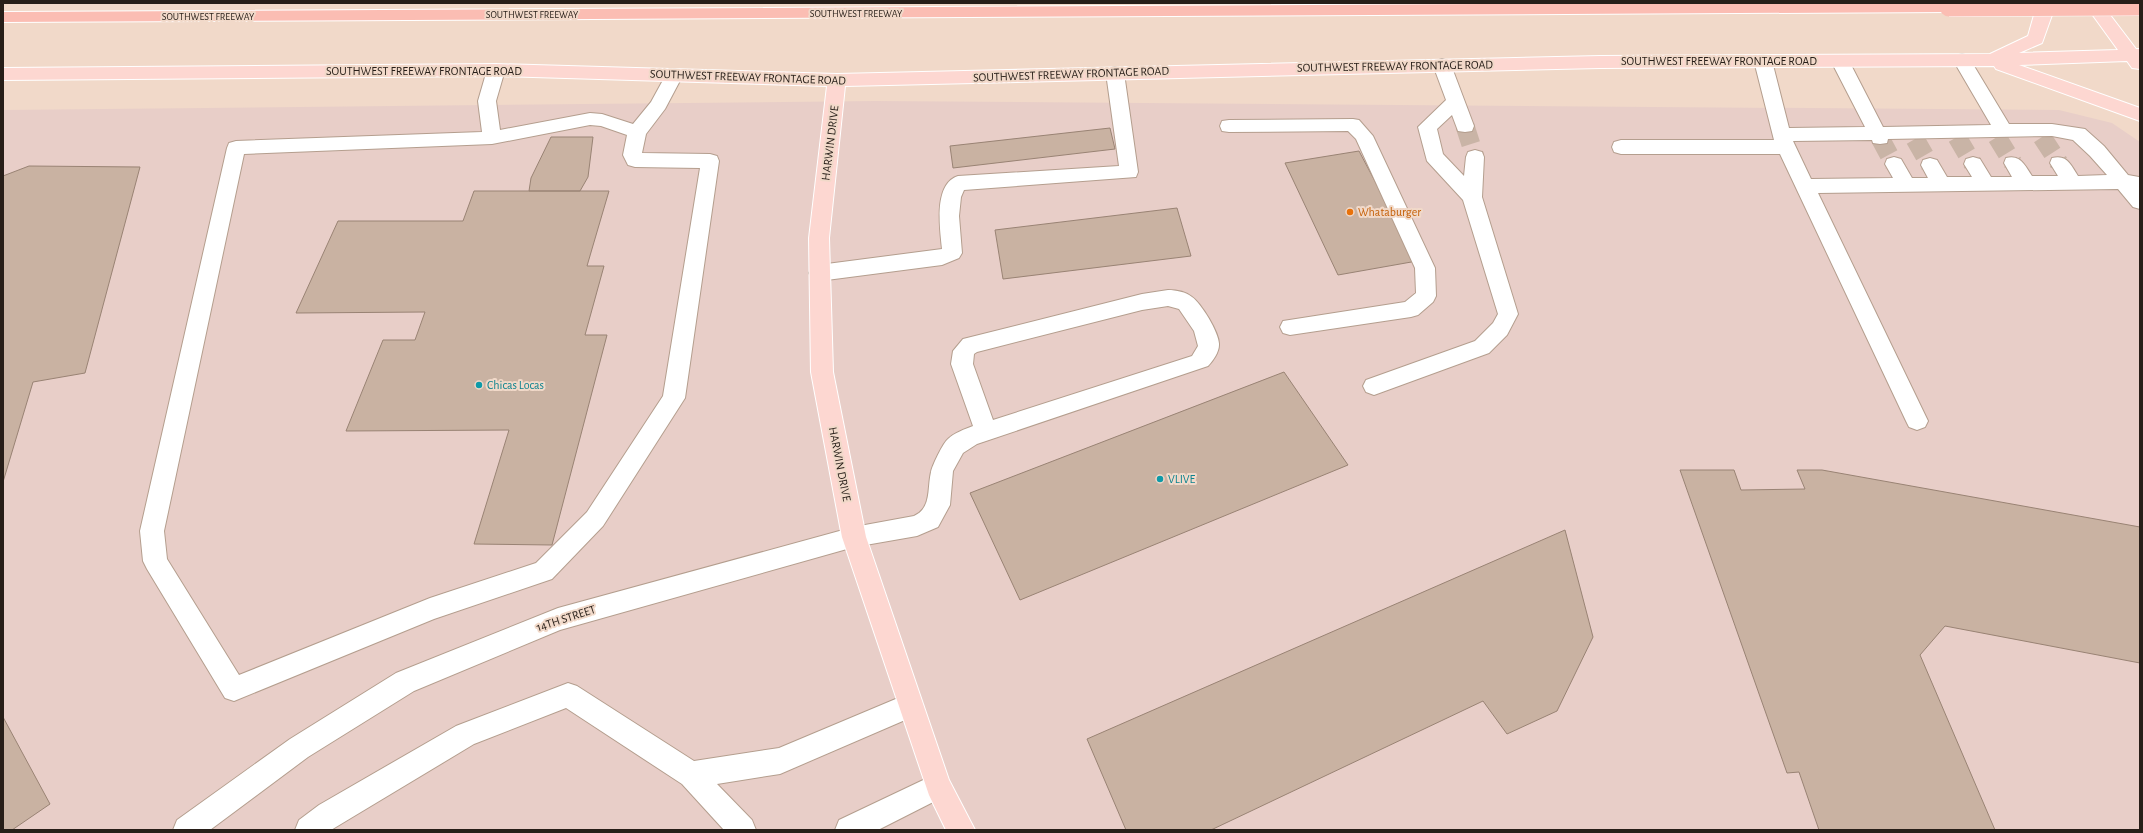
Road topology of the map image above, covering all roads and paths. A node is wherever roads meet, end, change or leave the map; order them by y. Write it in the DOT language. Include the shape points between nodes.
graph roads {
  1 [pos="2034,3"];
  2 [pos="2092,3"];
  3 [pos="2140,6"];
  4 [pos="3,17"];
  5 [pos="2137,59"];
  6 [pos="1962,60"];
  7 [pos="1990,60"];
  8 [pos="1763,61"];
  9 [pos="1840,61"];
  10 [pos="1442,65"];
  11 [pos="496,70"];
  12 [pos="1115,73"];
  13 [pos="3,74"];
  14 [pos="674,75"];
  15 [pos="837,80"];
  16 [pos="1455,102"];
  17 [pos="2140,115"];
  18 [pos="1229,126"];
  19 [pos="1465,126"];
  20 [pos="637,132"];
  21 [pos="1998,133"];
  22 [pos="1879,135"];
  23 [pos="492,138"];
  24 [pos="1784,141"];
  25 [pos="1621,147"];
  26 [pos="1475,157"];
  27 [pos="2013,163"];
  28 [pos="2059,163"];
  29 [pos="1894,164"];
  30 [pos="1973,164"];
  31 [pos="1930,165"];
  32 [pos="2132,182"];
  33 [pos="2073,183"];
  34 [pos="1942,184"];
  35 [pos="1986,184"];
  36 [pos="2027,184"];
  37 [pos="1907,185"];
  38 [pos="1805,186"];
  39 [pos="1472,197"];
  40 [pos="2140,202"];
  41 [pos="820,272"];
  42 [pos="1290,327"];
  43 [pos="1374,386"];
  44 [pos="1917,421"];
  45 [pos="986,432"];
  46 [pos="854,537"];
  47 [pos="910,705"];
  48 [pos="691,775"];
  49 [pos="938,786"];
  50 [pos="325,825"];
  51 [pos="187,830"];
  52 [pos="742,830"];
  53 [pos="849,830"];
  54 [pos="961,830"];
  1 -- 7 [label="main road" via="2043,15 2036,39"];
  2 -- 5 [label="main road"];
  3 -- 4 [label="highway, SOUTHWEST FREEWAY, bridge"];
  5 -- 7 [label="main road, SOUTHWEST FREEWAY FRONTAGE ROAD"];
  6 -- 7 [label="main road, SOUTHWEST FREEWAY FRONTAGE ROAD"];
  6 -- 9 [label="main road, SOUTHWEST FREEWAY FRONTAGE ROAD"];
  6 -- 21 [label="street"];
  7 -- 17 [label="main road"];
  8 -- 9 [label="main road, SOUTHWEST FREEWAY FRONTAGE ROAD"];
  8 -- 10 [label="main road, SOUTHWEST FREEWAY FRONTAGE ROAD"];
  8 -- 24 [label="street"];
  9 -- 22 [label="street"];
  10 -- 12 [label="main road, SOUTHWEST FREEWAY FRONTAGE ROAD"];
  10 -- 16 [label="street"];
  11 -- 13 [label="main road, SOUTHWEST FREEWAY FRONTAGE ROAD"];
  11 -- 14 [label="main road, SOUTHWEST FREEWAY FRONTAGE ROAD"];
  11 -- 23 [label="street" via="487,101"];
  12 -- 15 [label="main road, SOUTHWEST FREEWAY FRONTAGE ROAD"];
  12 -- 41 [label="street" via="1129,172 958,182 953,187 950,197 952,253 942,258"];
  14 -- 15 [label="main road, SOUTHWEST FREEWAY FRONTAGE ROAD"];
  14 -- 20 [label="street" via="659,106"];
  15 -- 41 [label="main road, HARWIN DRIVE" via="819,238"];
  16 -- 19 [label="street"];
  16 -- 39 [label="street" via="1427,127 1434,156"];
  18 -- 42 [label="street" via="1353,125 1364,136 1425,268 1426,296 1411,309"];
  20 -- 23 [label="street" via="602,120 590,119"];
  20 -- 23 [label="street" via="632,155 635,160 710,161 674,398 595,519 544,571 430,609 234,689 155,561 152,531 236,148"];
  21 -- 22 [label="street"];
  21 -- 32 [label="street" via="2040,133 2052,130 2078,134"];
  22 -- 24 [label="street"];
  24 -- 25 [label="street"];
  24 -- 38 [label="street"];
  26 -- 39 [label="street"];
  27 -- 36 [label="street"];
  28 -- 33 [label="street"];
  29 -- 37 [label="street"];
  30 -- 35 [label="street"];
  31 -- 34 [label="street"];
  32 -- 33 [label="street"];
  32 -- 40 [label="street"];
  33 -- 36 [label="street"];
  34 -- 35 [label="street"];
  34 -- 37 [label="street"];
  35 -- 36 [label="street"];
  37 -- 38 [label="street"];
  38 -- 44 [label="street"];
  39 -- 43 [label="street" via="1508,314 1500,329 1482,347"];
  41 -- 46 [label="main road, HARWIN DRIVE" via="822,372"];
  45 -- 45 [label="street, 14TH STREET" via="1199,362 1207,352 1208,337 1188,305 1183,301 1167,298 970,345 964,351 962,364"];
  45 -- 46 [label="street, 14TH STREET" via="972,436 955,446 942,471 938,504 930,520 917,526"];
  46 -- 47 [label="main road, HARWIN DRIVE"];
  46 -- 51 [label="street, 14TH STREET" via="558,619 405,682 299,748"];
  47 -- 48 [label="street" via="780,761"];
  47 -- 49 [label="main road, HARWIN DRIVE"];
  48 -- 50 [label="street" via="568,695 465,735"];
  48 -- 52 [label="street"];
  49 -- 53 [label="street"];
  49 -- 54 [label="main road, HARWIN DRIVE"];
}
